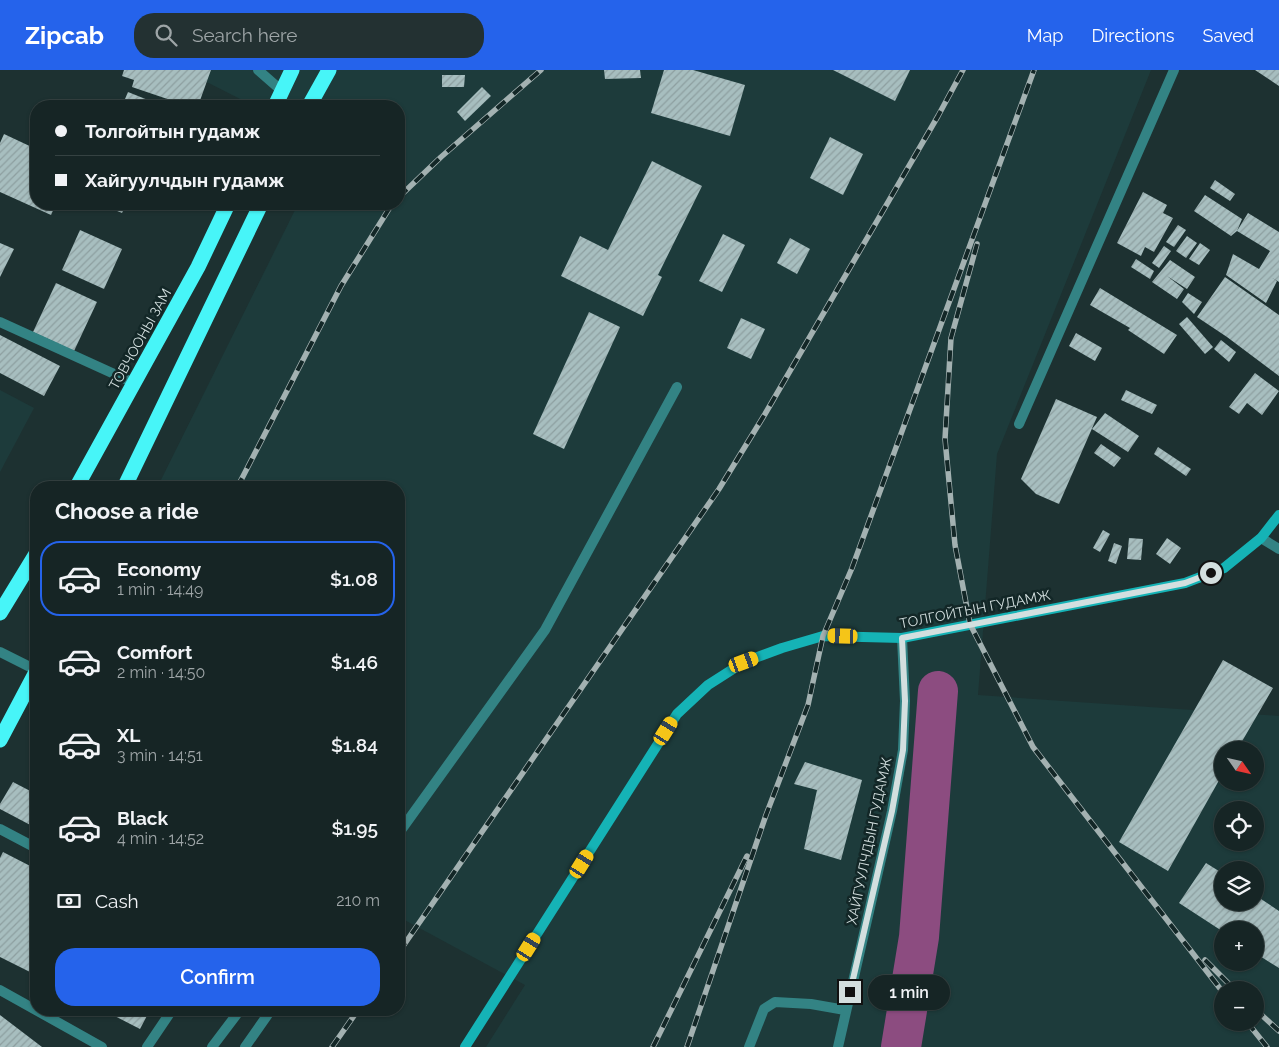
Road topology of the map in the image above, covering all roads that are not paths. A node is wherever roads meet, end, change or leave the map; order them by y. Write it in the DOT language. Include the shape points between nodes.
graph roads {
  1 [pos="258,70"];
  2 [pos="292,70"];
  3 [pos="329,70"];
  4 [pos="1174,70"];
  5 [pos="282,91"];
  6 [pos="278,100"];
  7 [pos="312,100"];
  8 [pos="225,210"];
  9 [pos="258,210"];
  10 [pos="0,322"];
  11 [pos="134,383"];
  12 [pos="677,387"];
  13 [pos="1019,424"];
  14 [pos="80,481"];
  15 [pos="127,481"];
  16 [pos="1279,515"];
  17 [pos="1261,538"];
  18 [pos="1279,549"];
  19 [pos="30,564"];
  20 [pos="0,613"];
  21 [pos="902,638"];
  22 [pos="0,652"];
  23 [pos="30,668"];
  24 [pos="30,682"];
  25 [pos="0,740"];
  26 [pos="405,825"];
  27 [pos="0,829"];
  28 [pos="30,845"];
  29 [pos="0,990"];
  30 [pos="30,1007"];
  31 [pos="845,1010"];
  32 [pos="47,1016"];
  33 [pos="168,1016"];
  34 [pos="235,1016"];
  35 [pos="267,1016"];
  36 [pos="102,1047"];
  37 [pos="146,1047"];
  38 [pos="212,1047"];
  39 [pos="245,1047"];
  40 [pos="465,1047"];
  41 [pos="749,1047"];
  42 [pos="838,1047"];
  1 -- 5 [label="street"];
  2 -- 5 [label="highway"];
  3 -- 7 [label="highway"];
  4 -- 13 [label="street"];
  5 -- 6 [label="highway"];
  8 -- 11 [label="highway, ТОВЧООНЫ ЗАМ" via="198,267"];
  9 -- 15 [label="highway"];
  10 -- 11 [label="street"];
  11 -- 14 [label="highway, ТОВЧООНЫ ЗАМ"];
  12 -- 26 [label="street" via="544,630"];
  16 -- 17 [label="main road, ТОЛГОЙТЫН ГУДАМЖ"];
  17 -- 18 [label="street"];
  17 -- 21 [label="main road, ТОЛГОЙТЫН ГУДАМЖ" via="1224,568 1185,583"];
  19 -- 20 [label="highway"];
  21 -- 31 [label="street, ХАЙГУУЛЧДЫН ГУДАМЖ" via="903,750 892,811"];
  21 -- 40 [label="main road, ТОЛГОЙТЫН ГУДАМЖ" via="823,636 782,648 744,662 708,685 677,714"];
  22 -- 23 [label="street"];
  24 -- 25 [label="highway"];
  27 -- 28 [label="street"];
  29 -- 30 [label="street"];
  31 -- 41 [label="street" via="775,1002 764,1009"];
  31 -- 42 [label="street, ХАЙГУУЛЧДЫН ГУДАМЖ"];
  32 -- 36 [label="street"];
  33 -- 37 [label="street"];
  34 -- 38 [label="street"];
  35 -- 39 [label="street"];
}
